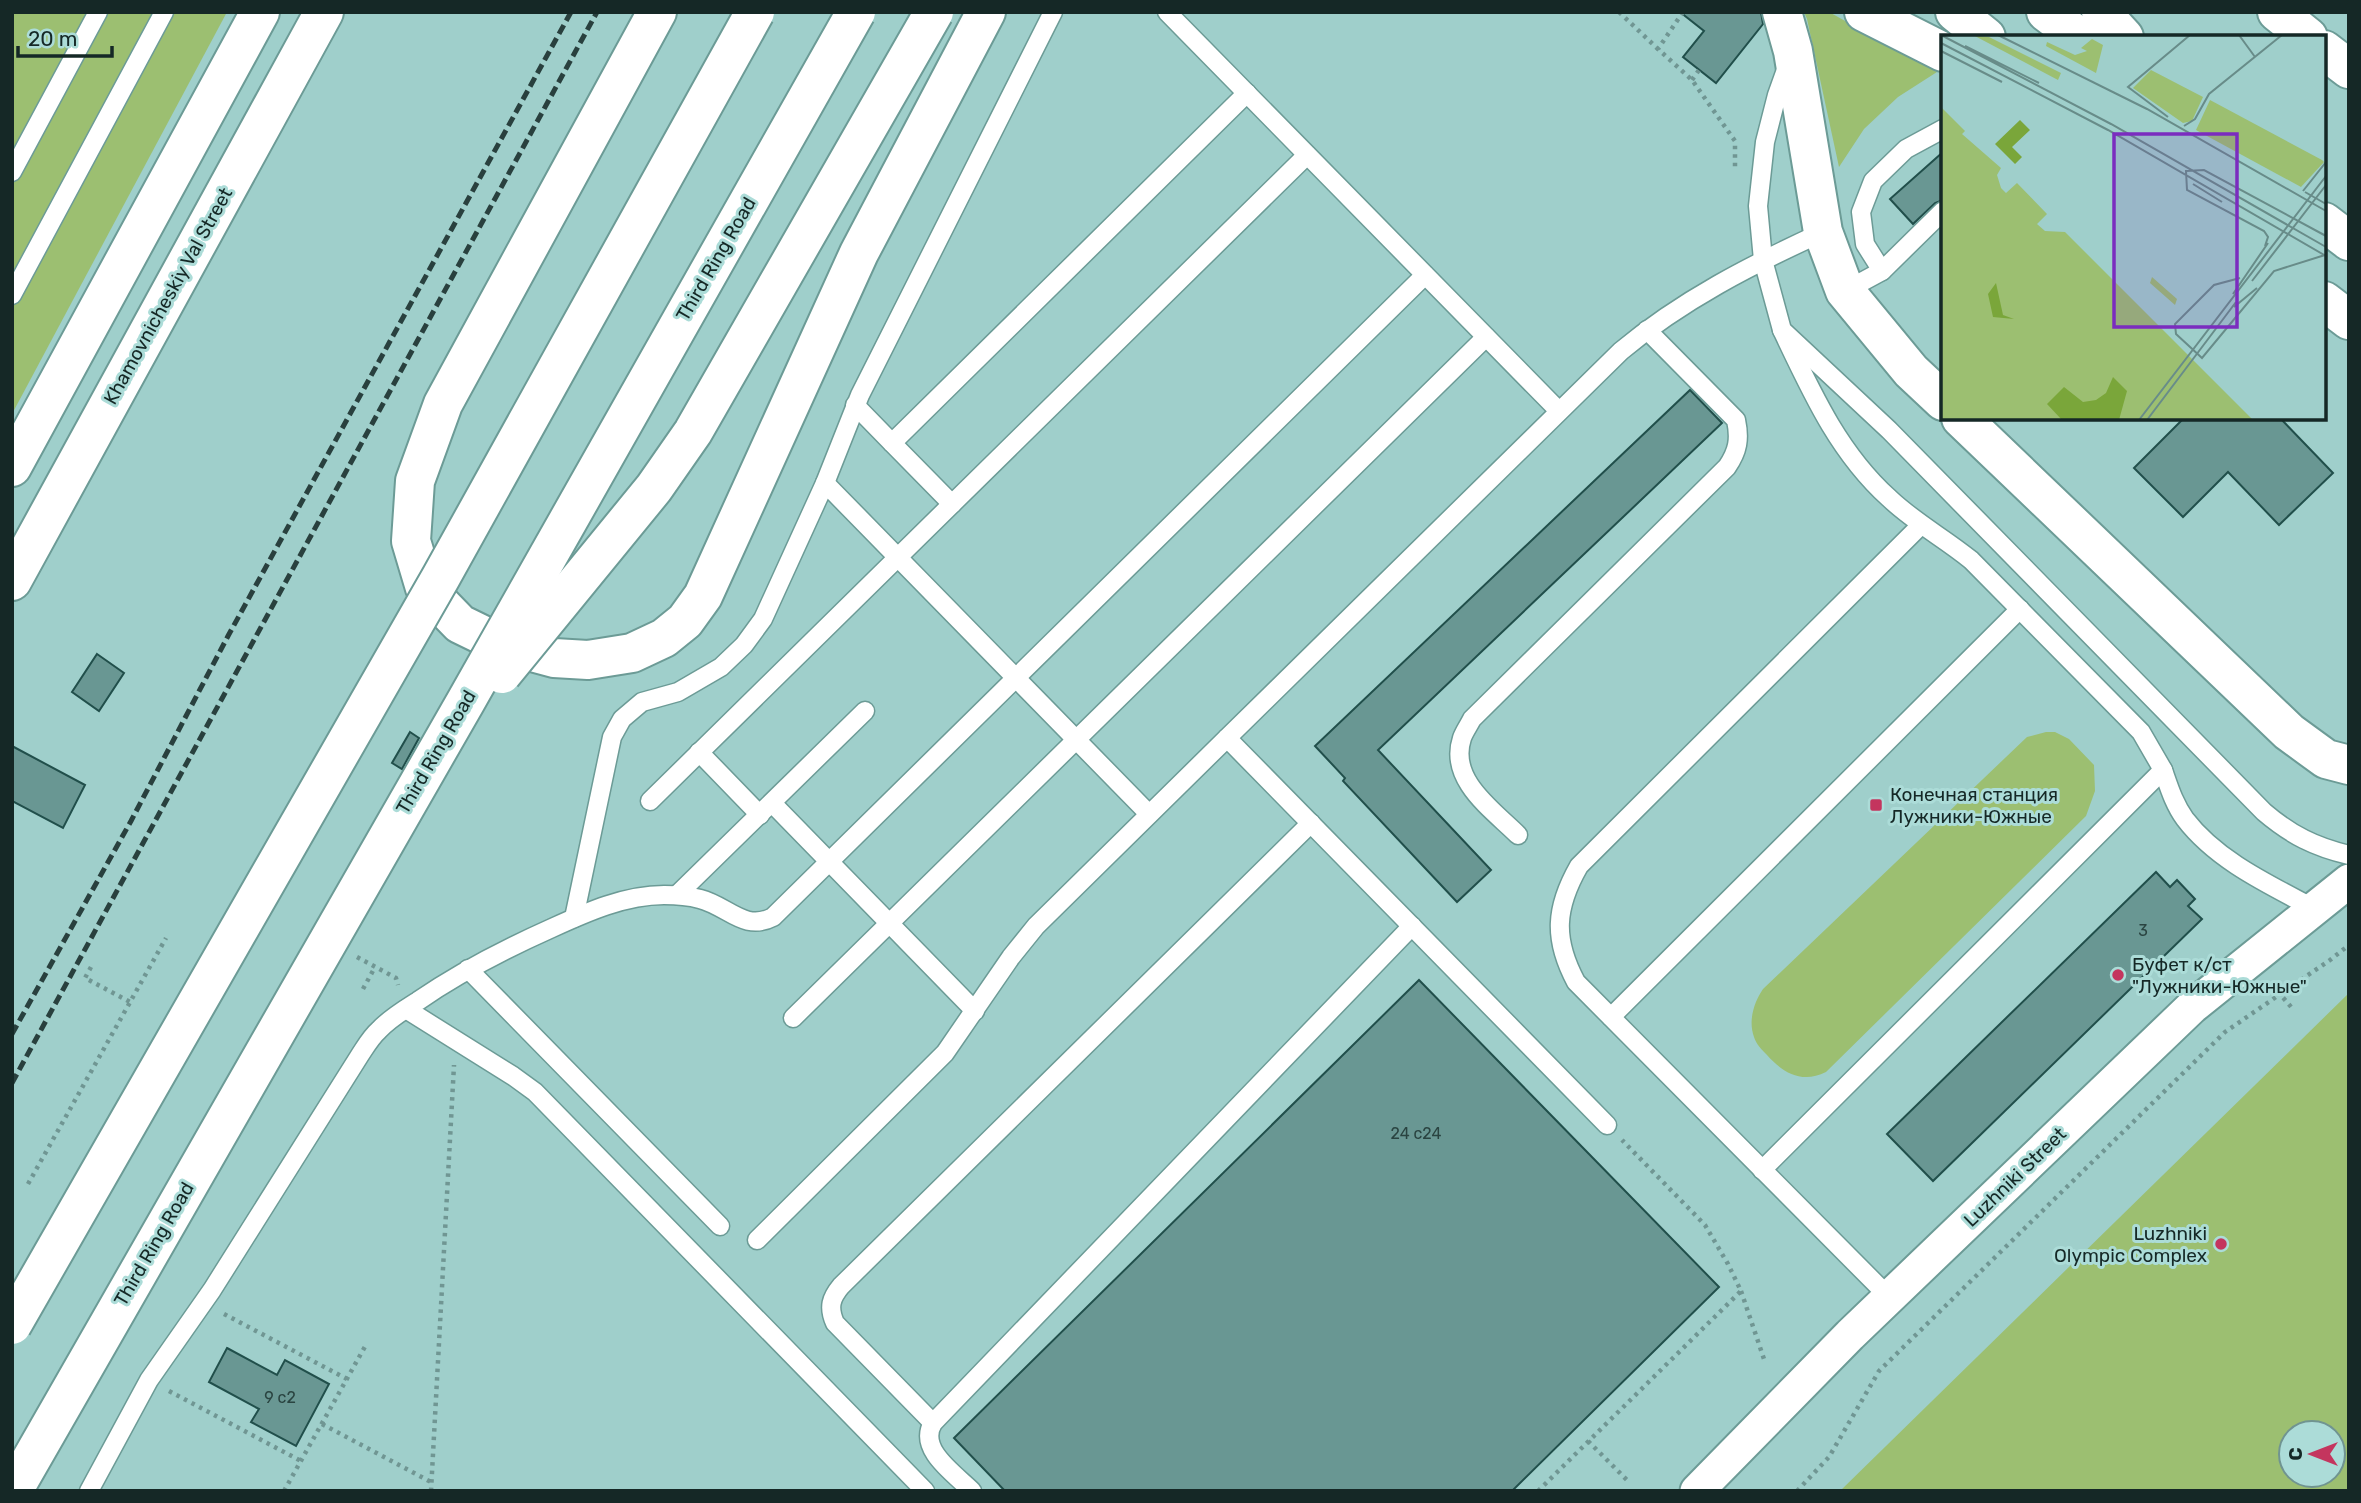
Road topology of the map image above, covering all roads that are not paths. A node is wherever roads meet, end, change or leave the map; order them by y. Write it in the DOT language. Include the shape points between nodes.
graph roads {
  1 [pos="98,12"];
  2 [pos="164,12"];
  3 [pos="260,12"];
  4 [pos="324,12"];
  5 [pos="657,12"];
  6 [pos="755,12"];
  7 [pos="856,12"];
  8 [pos="934,12"];
  9 [pos="986,12"];
  10 [pos="1053,12"];
  11 [pos="1167,12"];
  12 [pos="1782,12"];
  13 [pos="1864,12"];
  14 [pos="1955,12"];
  15 [pos="2046,12"];
  16 [pos="2101,12"];
  17 [pos="2277,12"];
  18 [pos="1984,35"];
  19 [pos="2076,35"];
  20 [pos="2122,35"];
  21 [pos="2306,35"];
  22 [pos="1793,51"];
  23 [pos="1941,51"];
  24 [pos="2326,52"];
  25 [pos="2349,69"];
  26 [pos="1247,93"];
  27 [pos="1941,130"];
  28 [pos="1307,155"];
  29 [pos="12,172"];
  30 [pos="1941,213"];
  31 [pos="2326,224"];
  32 [pos="1823,232"];
  33 [pos="2349,241"];
  34 [pos="1763,260"];
  35 [pos="1882,271"];
  36 [pos="1425,275"];
  37 [pos="1845,291"];
  38 [pos="12,295"];
  39 [pos="2326,303"];
  40 [pos="2349,320"];
  41 [pos="1647,330"];
  42 [pos="1782,330"];
  43 [pos="1486,337"];
  44 [pos="1941,399"];
  45 [pos="855,405"];
  46 [pos="1559,411"];
  47 [pos="1963,420"];
  48 [pos="892,443"];
  49 [pos="12,467"];
  50 [pos="825,483"];
  51 [pos="952,504"];
  52 [pos="1921,525"];
  53 [pos="898,558"];
  54 [pos="12,581"];
  55 [pos="2020,608"];
  56 [pos="1016,678"];
  57 [pos="865,711"];
  58 [pos="1227,737"];
  59 [pos="1076,740"];
  60 [pos="699,752"];
  61 [pos="2349,765"];
  62 [pos="2163,770"];
  63 [pos="414,790"];
  64 [pos="650,801"];
  65 [pos="766,809"];
  66 [pos="1149,814"];
  67 [pos="1311,823"];
  68 [pos="1518,835"];
  69 [pos="2349,855"];
  70 [pos="829,862"];
  71 [pos="2349,881"];
  72 [pos="677,895"];
  73 [pos="2315,908"];
  74 [pos="574,918"];
  75 [pos="890,924"];
  76 [pos="1412,926"];
  77 [pos="468,969"];
  78 [pos="406,1009"];
  79 [pos="975,1011"];
  80 [pos="1611,1017"];
  81 [pos="793,1018"];
  82 [pos="1607,1125"];
  83 [pos="1762,1170"];
  84 [pos="720,1226"];
  85 [pos="757,1240"];
  86 [pos="1889,1297"];
  87 [pos="12,1325"];
  88 [pos="933,1423"];
  89 [pos="13,1491"];
  90 [pos="89,1491"];
  91 [pos="926,1491"];
  92 [pos="972,1491"];
  93 [pos="1697,1491"];
  1 -- 29 [label="lane"];
  2 -- 38 [label="lane"];
  3 -- 49 [label="main road"];
  4 -- 54 [label="main road, Khamovnicheskiy Val Street"];
  5 -- 9 [label="main road" via="443,404 415,481 411,541 425,588 460,625 499,643 554,658 588,660 632,653 664,638 685,621 703,596 859,254"];
  6 -- 87 [label="main road, bridge" via="441,578"];
  7 -- 63 [label="main road, Third Ring Road, bridge"];
  8 -- 63 [label="main road, bridge" via="693,432 654,488 480,701"];
  10 -- 45 [label="lane"];
  11 -- 26 [label="lane"];
  12 -- 22 [label="main road"];
  13 -- 23 [label="main road"];
  14 -- 18 [label="main road"];
  15 -- 19 [label="main road"];
  16 -- 20 [label="main road"];
  17 -- 21 [label="main road"];
  22 -- 32 [label="main road"];
  22 -- 34 [label="lane" via="1765,142 1758,206"];
  24 -- 25 [label="main road"];
  26 -- 28 [label="lane"];
  26 -- 48 [label="lane"];
  27 -- 35 [label="lane" via="1906,149 1873,181 1861,212 1864,244"];
  28 -- 36 [label="lane"];
  28 -- 51 [label="lane"];
  30 -- 35 [label="lane"];
  31 -- 33 [label="main road"];
  32 -- 34 [label="lane"];
  32 -- 37 [label="main road"];
  34 -- 41 [label="lane"];
  34 -- 42 [label="lane"];
  35 -- 37 [label="lane"];
  36 -- 43 [label="lane"];
  36 -- 56 [label="lane"];
  37 -- 44 [label="main road" via="1911,371"];
  39 -- 40 [label="main road"];
  41 -- 46 [label="lane"];
  41 -- 68 [label="lane" via="1736,420 1738,445 1727,467 1472,719 1462,737 1461,769 1468,784"];
  42 -- 52 [label="lane" via="1850,456"];
  42 -- 69 [label="lane" via="1889,430 2264,812 2292,834"];
  43 -- 46 [label="lane"];
  43 -- 59 [label="lane"];
  45 -- 48 [label="lane"];
  45 -- 50 [label="lane"];
  46 -- 58 [label="lane"];
  47 -- 61 [label="main road" via="2288,733 2326,759"];
  48 -- 51 [label="lane"];
  50 -- 53 [label="lane"];
  50 -- 74 [label="lane" via="763,620 744,646 705,679 642,702 618,725"];
  51 -- 53 [label="lane"];
  52 -- 55 [label="lane" via="1971,560"];
  52 -- 80 [label="lane" via="1579,866 1559,915 1559,936 1576,982"];
  53 -- 56 [label="lane"];
  53 -- 60 [label="lane"];
  55 -- 62 [label="lane" via="2141,732"];
  55 -- 80 [label="lane"];
  56 -- 59 [label="lane"];
  56 -- 70 [label="lane"];
  57 -- 65 [label="lane"];
  58 -- 66 [label="lane"];
  58 -- 67 [label="lane"];
  59 -- 66 [label="lane"];
  59 -- 75 [label="lane"];
  60 -- 64 [label="lane"];
  60 -- 65 [label="lane"];
  62 -- 73 [label="lane" via="2184,818 2202,838 2253,875"];
  62 -- 83 [label="lane"];
  63 -- 89 [label="main road, Third Ring Road, bridge"];
  65 -- 70 [label="lane"];
  65 -- 72 [label="lane"];
  66 -- 79 [label="lane" via="1036,926"];
  67 -- 76 [label="lane"];
  67 -- 88 [label="lane" via="832,1298 835,1323"];
  70 -- 72 [label="lane" via="773,917 761,923 742,920 701,899"];
  70 -- 75 [label="lane"];
  71 -- 73 [label="street, Luzhniki Street"];
  72 -- 74 [label="lane" via="623,900"];
  73 -- 86 [label="street, Luzhniki Street" via="2192,1007"];
  74 -- 77 [label="lane"];
  75 -- 79 [label="lane"];
  75 -- 81 [label="lane"];
  76 -- 82 [label="lane"];
  76 -- 88 [label="lane"];
  77 -- 78 [label="lane"];
  77 -- 84 [label="lane"];
  78 -- 90 [label="lane" via="369,1041 149,1380"];
  78 -- 91 [label="lane" via="535,1092"];
  79 -- 85 [label="lane" via="945,1053"];
  80 -- 83 [label="lane"];
  83 -- 86 [label="lane"];
  86 -- 93 [label="street, Luzhniki Street"];
  88 -- 92 [label="lane" via="928,1434 932,1450"];
}
